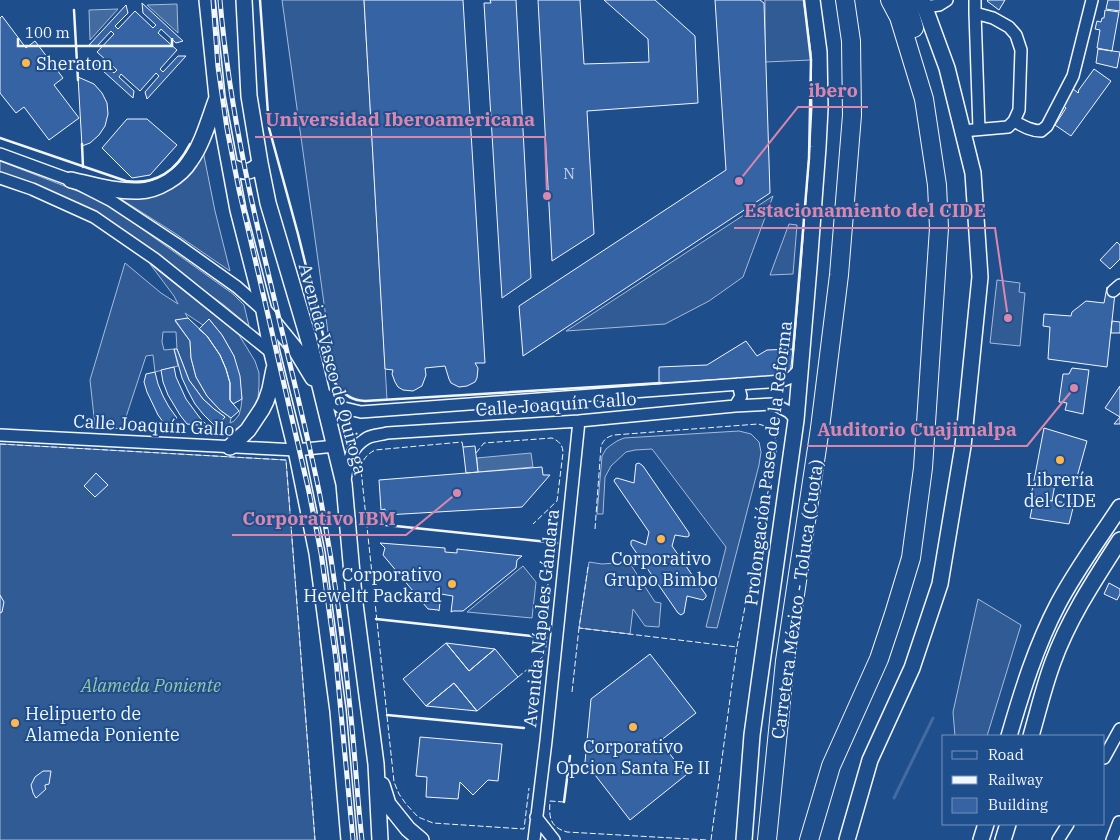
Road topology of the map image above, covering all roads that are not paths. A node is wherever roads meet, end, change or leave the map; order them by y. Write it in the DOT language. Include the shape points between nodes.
graph roads {
  1 [pos="207,0"];
  2 [pos="244,0"];
  3 [pos="812,0"];
  4 [pos="844,0"];
  5 [pos="890,0"];
  6 [pos="947,0"];
  7 [pos="975,0"];
  8 [pos="1092,0"];
  9 [pos="913,4"];
  10 [pos="975,13"];
  11 [pos="217,97"];
  12 [pos="924,99"];
  13 [pos="1014,121"];
  14 [pos="979,129"];
  15 [pos="962,131"];
  16 [pos="0,154"];
  17 [pos="260,163"];
  18 [pos="230,166"];
  19 [pos="0,178"];
  20 [pos="71,180"];
  21 [pos="264,311"];
  22 [pos="274,358"];
  23 [pos="800,369"];
  24 [pos="738,384"];
  25 [pos="322,392"];
  26 [pos="735,406"];
  27 [pos="796,420"];
  28 [pos="386,422"];
  29 [pos="579,422"];
  30 [pos="0,435"];
  31 [pos="335,446"];
  32 [pos="230,447"];
  33 [pos="296,450"];
  34 [pos="344,484"];
  35 [pos="1120,508"];
  36 [pos="1120,540"];
  37 [pos="1120,729"];
  38 [pos="1009,735"];
  39 [pos="1031,735"];
  40 [pos="1105,756"];
  41 [pos="376,764"];
  42 [pos="536,817"];
  43 [pos="1119,822"];
  44 [pos="986,825"];
  45 [pos="1008,825"];
  46 [pos="1067,825"];
  47 [pos="349,840"];
  48 [pos="380,840"];
  49 [pos="421,840"];
  50 [pos="534,840"];
  51 [pos="554,840"];
  52 [pos="744,840"];
  53 [pos="767,840"];
  54 [pos="808,840"];
  55 [pos="847,840"];
  56 [pos="982,840"];
  57 [pos="1003,840"];
  58 [pos="1058,840"];
  59 [pos="1112,840"];
  1 -- 11 [label="main road"];
  2 -- 17 [label="main road, Avenida Vasco de Quiroga" via="249,96"];
  3 -- 23 [label="main road, Prolongación Paseo de la Reforma" via="819,52 820,108"];
  4 -- 53 [label="highway, Carretera México - Toluca (Cuota)" via="852,41 852,115 839,275 785,661"];
  5 -- 12 [label="highway"];
  6 -- 9 [label="street" via="939,5"];
  7 -- 10 [label="street"];
  8 -- 13 [label="street" via="1073,76 1047,126 1035,131"];
  9 -- 12 [label="highway" via="928,72"];
  9 -- 15 [label="main road" via="947,68"];
  10 -- 13 [label="street" via="993,18 1016,35 1021,50 1019,110"];
  10 -- 14 [label="street"];
  11 -- 18 [label="main road"];
  11 -- 20 [label="main road" via="204,135 190,162 161,186 141,192 121,191"];
  12 -- 54 [label="highway" via="937,185 939,228 923,468 911,558 879,659 831,766"];
  13 -- 14 [label="street" via="1008,127"];
  14 -- 15 [label="street"];
  15 -- 55 [label="main road" via="973,173 980,277 963,446 940,584 912,668 870,760"];
  16 -- 20 [label="street"];
  17 -- 18 [label="main road" via="246,172"];
  17 -- 25 [label="main road, Avenida Vasco de Quiroga" via="268,203"];
  18 -- 21 [label="main road"];
  19 -- 22 [label="street" via="94,217 155,259"];
  20 -- 21 [label="street" via="110,200 175,243 237,287"];
  21 -- 22 [label="main road"];
  21 -- 25 [label="main road" via="296,350"];
  22 -- 32 [label="main road" via="266,401 248,430"];
  22 -- 33 [label="main road"];
  23 -- 24 [label="street, Calle Joaquín Gallo" via="782,381"];
  23 -- 27 [label="main road, Prolongación Paseo de la Reforma"];
  24 -- 26 [label="street" via="741,396"];
  24 -- 28 [label="street, Calle Joaquín Gallo"];
  25 -- 28 [label="street, Calle Joaquín Gallo" via="340,407"];
  25 -- 31 [label="main road, Avenida Vasco de Quiroga"];
  26 -- 27 [label="street, Calle Joaquín Gallo" via="774,404 790,412"];
  26 -- 29 [label="street, Calle Joaquín Gallo"];
  27 -- 52 [label="main road, Prolongación Paseo de la Reforma" via="752,735"];
  28 -- 29 [label="street, Calle Joaquín Gallo"];
  28 -- 34 [label="street, Calle Joaquín Gallo" via="352,452"];
  29 -- 42 [label="street, Avenida Nápoles Gándara"];
  30 -- 32 [label="street, Calle Joaquín Gallo"];
  31 -- 33 [label="street, Calle Joaquín Gallo"];
  31 -- 34 [label="main road, Avenida Vasco de Quiroga"];
  32 -- 33 [label="street, Calle Joaquín Gallo"];
  33 -- 47 [label="main road" via="324,604 338,711"];
  34 -- 41 [label="main road, Avenida Vasco de Quiroga" via="354,596"];
  35 -- 38 [label="main road" via="1059,602 1032,663"];
  36 -- 39 [label="main road" via="1066,632 1052,663"];
  37 -- 40 [label="street"];
  41 -- 48 [label="main road, Avenida Vasco de Quiroga"];
  41 -- 49 [label="main road" via="388,804"];
  42 -- 50 [label="street, Avenida Nápoles Gándara"];
  42 -- 51 [label="street"];
  43 -- 59 [label="street"];
  44 -- 56 [label="main road"];
  45 -- 57 [label="main road"];
  46 -- 58 [label="street"];
}
